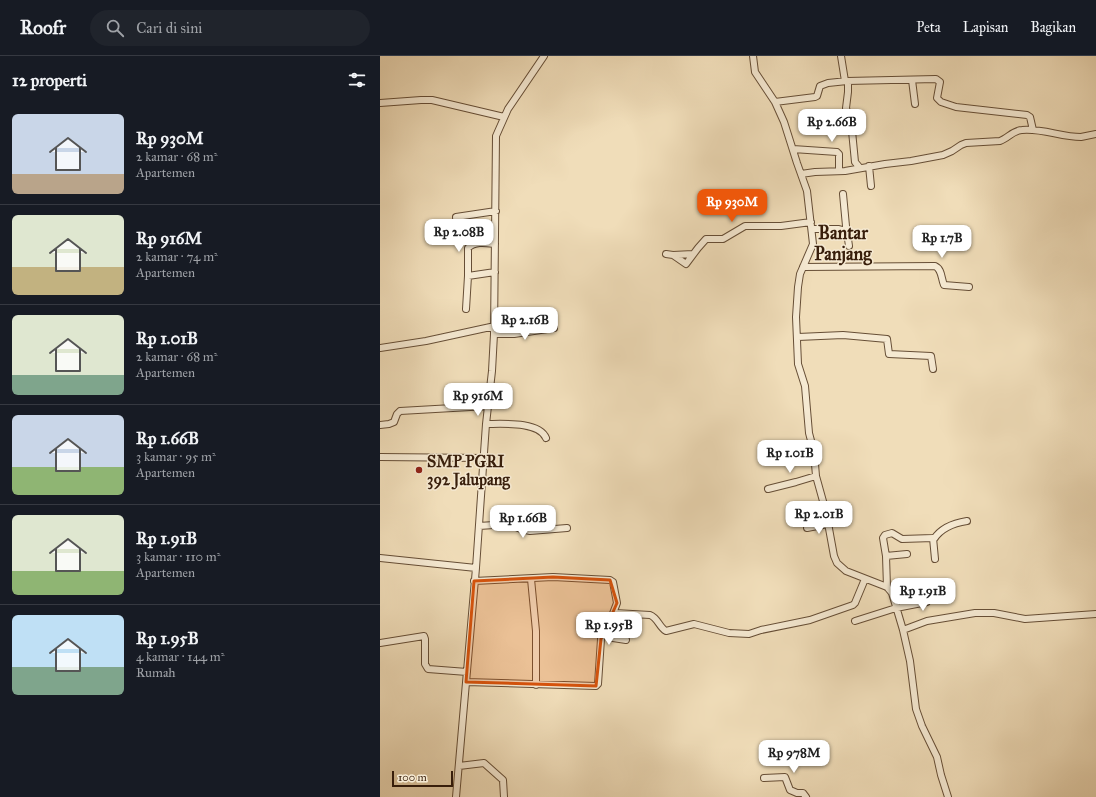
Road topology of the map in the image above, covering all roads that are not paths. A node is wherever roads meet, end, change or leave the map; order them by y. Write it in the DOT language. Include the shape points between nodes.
graph roads {
  1 [pos="544,56"];
  2 [pos="753,56"];
  3 [pos="841,56"];
  4 [pos="912,80"];
  5 [pos="846,81"];
  6 [pos="380,102"];
  7 [pos="775,102"];
  8 [pos="915,104"];
  9 [pos="504,117"];
  10 [pos="1033,130"];
  11 [pos="1096,134"];
  12 [pos="793,149"];
  13 [pos="869,166"];
  14 [pos="860,168"];
  15 [pos="838,171"];
  16 [pos="801,174"];
  17 [pos="871,186"];
  18 [pos="843,194"];
  19 [pos="496,211"];
  20 [pos="811,222"];
  21 [pos="812,229"];
  22 [pos="846,231"];
  23 [pos="458,241"];
  24 [pos="495,244"];
  25 [pos="849,246"];
  26 [pos="666,254"];
  27 [pos="693,254"];
  28 [pos="673,255"];
  29 [pos="803,267"];
  30 [pos="495,272"];
  31 [pos="468,276"];
  32 [pos="969,287"];
  33 [pos="466,308"];
  34 [pos="495,326"];
  35 [pos="554,328"];
  36 [pos="494,334"];
  37 [pos="798,337"];
  38 [pos="380,348"];
  39 [pos="933,369"];
  40 [pos="488,406"];
  41 [pos="486,424"];
  42 [pos="380,425"];
  43 [pos="546,438"];
  44 [pos="380,457"];
  45 [pos="483,458"];
  46 [pos="816,476"];
  47 [pos="768,489"];
  48 [pos="967,521"];
  49 [pos="828,524"];
  50 [pos="479,526"];
  51 [pos="567,528"];
  52 [pos="807,528"];
  53 [pos="934,539"];
  54 [pos="907,554"];
  55 [pos="886,556"];
  56 [pos="380,558"];
  57 [pos="935,559"];
  58 [pos="476,568"];
  59 [pos="531,579"];
  60 [pos="865,579"];
  61 [pos="474,580"];
  62 [pos="887,588"];
  63 [pos="928,597"];
  64 [pos="896,608"];
  65 [pos="1096,614"];
  66 [pos="612,616"];
  67 [pos="855,621"];
  68 [pos="605,629"];
  69 [pos="903,630"];
  70 [pos="626,640"];
  71 [pos="380,643"];
  72 [pos="467,672"];
  73 [pos="466,682"];
  74 [pos="536,685"];
  75 [pos="459,766"];
  76 [pos="764,778"];
  77 [pos="456,797"];
  78 [pos="504,797"];
  79 [pos="806,797"];
  80 [pos="948,797"];
  1 -- 9 [label="street"];
  2 -- 7 [label="street" via="755,72"];
  3 -- 5 [label="street"];
  4 -- 5 [label="street"];
  4 -- 8 [label="street"];
  4 -- 10 [label="street" via="936,79 940,84 938,98 941,102 956,107 1027,115 1030,117"];
  5 -- 7 [label="street" via="820,86 815,97"];
  5 -- 14 [label="street" via="846,108 852,131 855,162"];
  6 -- 9 [label="street" via="432,100"];
  7 -- 12 [label="street"];
  9 -- 19 [label="street" via="495,143"];
  10 -- 11 [label="street" via="1080,137"];
  10 -- 13 [label="street" via="1016,131 1000,141 961,145 936,156"];
  12 -- 15 [label="street" via="837,152"];
  12 -- 16 [label="street"];
  13 -- 14 [label="street"];
  13 -- 17 [label="street"];
  14 -- 15 [label="street"];
  15 -- 16 [label="street"];
  16 -- 20 [label="street" via="808,191"];
  18 -- 22 [label="street"];
  19 -- 23 [label="street" via="456,217"];
  19 -- 24 [label="street"];
  20 -- 21 [label="street"];
  20 -- 27 [label="street" via="781,226 745,226 723,239 706,239"];
  21 -- 22 [label="street"];
  21 -- 29 [label="street" via="813,248"];
  22 -- 25 [label="street"];
  24 -- 30 [label="street"];
  24 -- 31 [label="street" via="480,243 468,248"];
  26 -- 28 [label="street"];
  27 -- 28 [label="street"];
  27 -- 28 [label="street" via="686,264"];
  29 -- 32 [label="street" via="935,266 940,270 944,285"];
  29 -- 37 [label="street" via="798,288"];
  30 -- 31 [label="street"];
  30 -- 34 [label="street"];
  31 -- 33 [label="street"];
  34 -- 36 [label="street"];
  34 -- 38 [label="street"];
  35 -- 36 [label="street"];
  36 -- 40 [label="street"];
  37 -- 39 [label="street" via="843,335 887,339 889,354 931,356"];
  37 -- 46 [label="street" via="798,364 805,386"];
  40 -- 41 [label="street"];
  40 -- 42 [label="street" via="400,411 394,422"];
  41 -- 43 [label="street" via="530,426 542,431"];
  41 -- 45 [label="street"];
  44 -- 45 [label="street"];
  45 -- 50 [label="street"];
  46 -- 47 [label="street"];
  46 -- 49 [label="street"];
  48 -- 53 [label="street" via="953,524 939,532"];
  49 -- 52 [label="street"];
  49 -- 60 [label="street" via="837,563"];
  50 -- 51 [label="street" via="509,524 530,531"];
  50 -- 58 [label="street"];
  53 -- 55 [label="street" via="902,539 892,533 885,534 883,538"];
  53 -- 57 [label="street"];
  54 -- 55 [label="street"];
  55 -- 62 [label="street"];
  56 -- 58 [label="street"];
  58 -- 61 [label="street"];
  59 -- 61 [label="street"];
  59 -- 66 [label="street" via="553,577 610,580 613,582 617,604"];
  59 -- 74 [label="street" via="536,631"];
  60 -- 62 [label="street"];
  60 -- 66 [label="street" via="853,605 810,620 749,634 729,633 694,624 666,631 655,617 650,615 617,613"];
  61 -- 72 [label="street"];
  62 -- 64 [label="street" via="892,593"];
  63 -- 64 [label="street" via="927,602"];
  64 -- 67 [label="street"];
  64 -- 69 [label="street"];
  65 -- 69 [label="street" via="1025,619 994,613 975,613 927,621"];
  66 -- 68 [label="street"];
  68 -- 70 [label="street" via="613,638"];
  68 -- 74 [label="street" via="600,644 598,685"];
  69 -- 80 [label="street" via="916,709 937,757"];
  71 -- 72 [label="street" via="424,636 425,664 428,670"];
  72 -- 73 [label="street"];
  73 -- 74 [label="street"];
  73 -- 75 [label="street"];
  75 -- 77 [label="street"];
  75 -- 78 [label="street" via="484,763 503,780"];
  76 -- 79 [label="street" via="786,777 790,790 803,793"];
}
